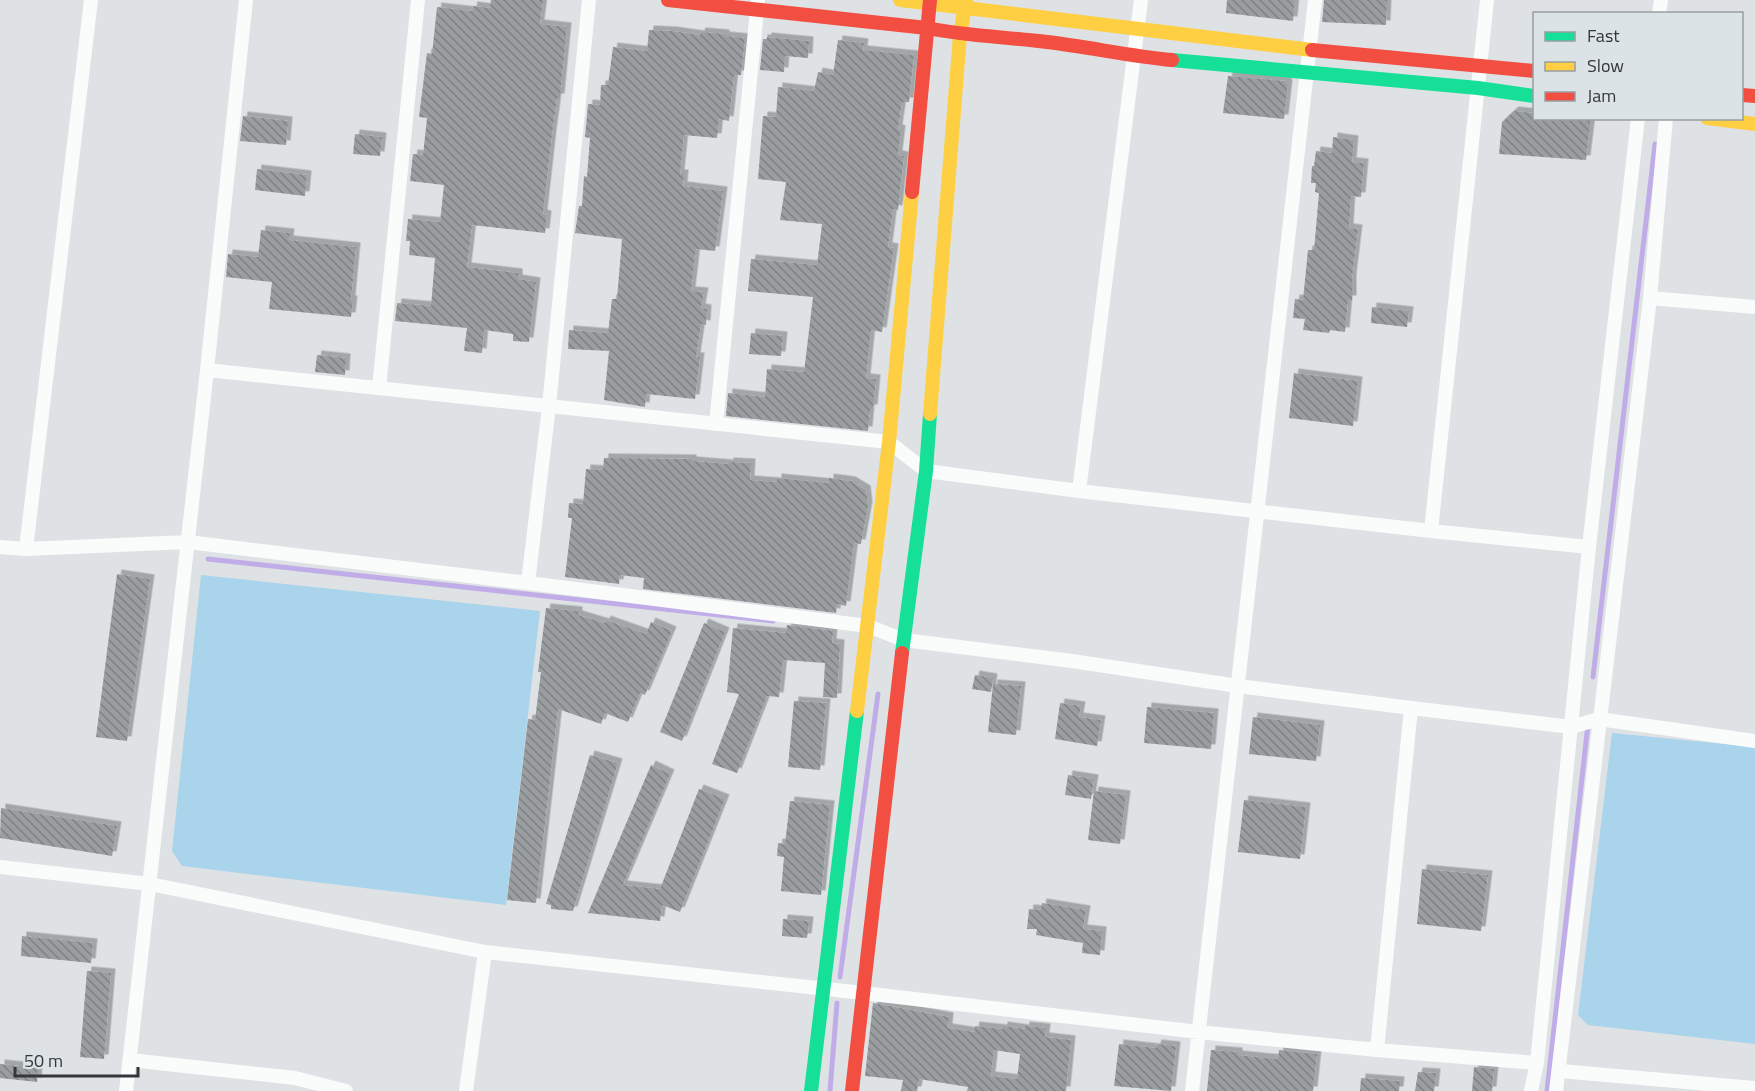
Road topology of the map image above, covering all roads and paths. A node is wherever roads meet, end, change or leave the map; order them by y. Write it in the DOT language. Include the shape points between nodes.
graph roads {
  1 [pos="91,0"];
  2 [pos="246,0"];
  3 [pos="418,0"];
  4 [pos="589,0"];
  5 [pos="668,0"];
  6 [pos="900,0"];
  7 [pos="1141,0"];
  8 [pos="1315,0"];
  9 [pos="1486,0"];
  10 [pos="930,2"];
  11 [pos="758,4"];
  12 [pos="965,4"];
  13 [pos="927,28"];
  14 [pos="1138,28"];
  15 [pos="960,35"];
  16 [pos="1309,50"];
  17 [pos="1134,56"];
  18 [pos="1479,65"];
  19 [pos="1533,71"];
  20 [pos="1306,73"];
  21 [pos="1478,88"];
  22 [pos="1533,96"];
  23 [pos="1638,120"];
  24 [pos="1666,120"];
  25 [pos="1723,120"];
  26 [pos="1755,124"];
  27 [pos="1650,298"];
  28 [pos="1755,307"];
  29 [pos="207,370"];
  30 [pos="379,388"];
  31 [pos="549,406"];
  32 [pos="716,424"];
  33 [pos="889,442"];
  34 [pos="926,471"];
  35 [pos="1079,491"];
  36 [pos="1258,510"];
  37 [pos="1431,531"];
  38 [pos="188,542"];
  39 [pos="1589,546"];
  40 [pos="0,547"];
  41 [pos="26,549"];
  42 [pos="528,583"];
  43 [pos="868,626"];
  44 [pos="904,640"];
  45 [pos="1238,686"];
  46 [pos="1411,708"];
  47 [pos="1599,719"];
  48 [pos="1571,727"];
  49 [pos="1755,741"];
  50 [pos="0,867"];
  51 [pos="150,884"];
  52 [pos="485,952"];
  53 [pos="824,989"];
  54 [pos="863,993"];
  55 [pos="1199,1032"];
  56 [pos="1377,1050"];
  57 [pos="130,1060"];
  58 [pos="1537,1063"];
  59 [pos="1560,1071"];
  60 [pos="295,1085"];
  61 [pos="1719,1087"];
  62 [pos="1755,1088"];
  63 [pos="126,1091"];
  64 [pos="346,1091"];
  65 [pos="466,1091"];
  66 [pos="811,1091"];
  67 [pos="852,1091"];
  68 [pos="1192,1091"];
  69 [pos="1531,1091"];
  70 [pos="1556,1091"];
  1 -- 41 [label="street"];
  2 -- 29 [label="street"];
  3 -- 30 [label="street"];
  4 -- 31 [label="street"];
  5 -- 11 [label="street"];
  6 -- 10 [label="street"];
  7 -- 14 [label="street"];
  8 -- 16 [label="street"];
  9 -- 18 [label="street"];
  10 -- 12 [label="street"];
  10 -- 13 [label="street"];
  11 -- 13 [label="street"];
  11 -- 32 [label="street"];
  12 -- 14 [label="street"];
  12 -- 15 [label="street"];
  13 -- 15 [label="street"];
  13 -- 33 [label="street"];
  14 -- 16 [label="street"];
  14 -- 17 [label="street"];
  15 -- 17 [label="street" via="1047,42"];
  15 -- 34 [label="street"];
  16 -- 18 [label="street"];
  16 -- 20 [label="street"];
  17 -- 20 [label="street"];
  17 -- 35 [label="street"];
  18 -- 19 [label="street"];
  18 -- 21 [label="street"];
  20 -- 21 [label="street"];
  20 -- 36 [label="street"];
  21 -- 22 [label="street"];
  21 -- 37 [label="street"];
  23 -- 39 [label="street"];
  24 -- 27 [label="street"];
  25 -- 26 [label="street"];
  27 -- 28 [label="street"];
  27 -- 47 [label="street"];
  29 -- 30 [label="street"];
  29 -- 38 [label="street"];
  30 -- 31 [label="street"];
  31 -- 32 [label="street"];
  31 -- 42 [label="street"];
  32 -- 33 [label="street"];
  33 -- 34 [label="street"];
  33 -- 43 [label="street"];
  34 -- 35 [label="street"];
  34 -- 44 [label="street"];
  35 -- 36 [label="street"];
  36 -- 37 [label="street"];
  36 -- 45 [label="street"];
  37 -- 39 [label="street"];
  38 -- 41 [label="street"];
  38 -- 42 [label="street"];
  38 -- 51 [label="street"];
  39 -- 48 [label="street"];
  40 -- 41 [label="street"];
  42 -- 43 [label="street"];
  43 -- 44 [label="street"];
  43 -- 53 [label="street"];
  44 -- 45 [label="street"];
  44 -- 54 [label="street"];
  45 -- 46 [label="street"];
  45 -- 55 [label="street"];
  46 -- 48 [label="street"];
  46 -- 56 [label="street"];
  47 -- 48 [label="street"];
  47 -- 49 [label="street"];
  47 -- 59 [label="street"];
  48 -- 58 [label="street"];
  50 -- 51 [label="street"];
  51 -- 52 [label="street"];
  51 -- 57 [label="street"];
  52 -- 53 [label="street"];
  52 -- 65 [label="street"];
  53 -- 54 [label="street"];
  53 -- 66 [label="street"];
  54 -- 55 [label="street"];
  54 -- 67 [label="street"];
  55 -- 56 [label="street"];
  55 -- 68 [label="street"];
  56 -- 58 [label="street"];
  57 -- 60 [label="street"];
  57 -- 63 [label="street"];
  58 -- 69 [label="street"];
  59 -- 61 [label="street"];
  59 -- 70 [label="street"];
  60 -- 64 [label="street"];
  61 -- 62 [label="street"];
}
